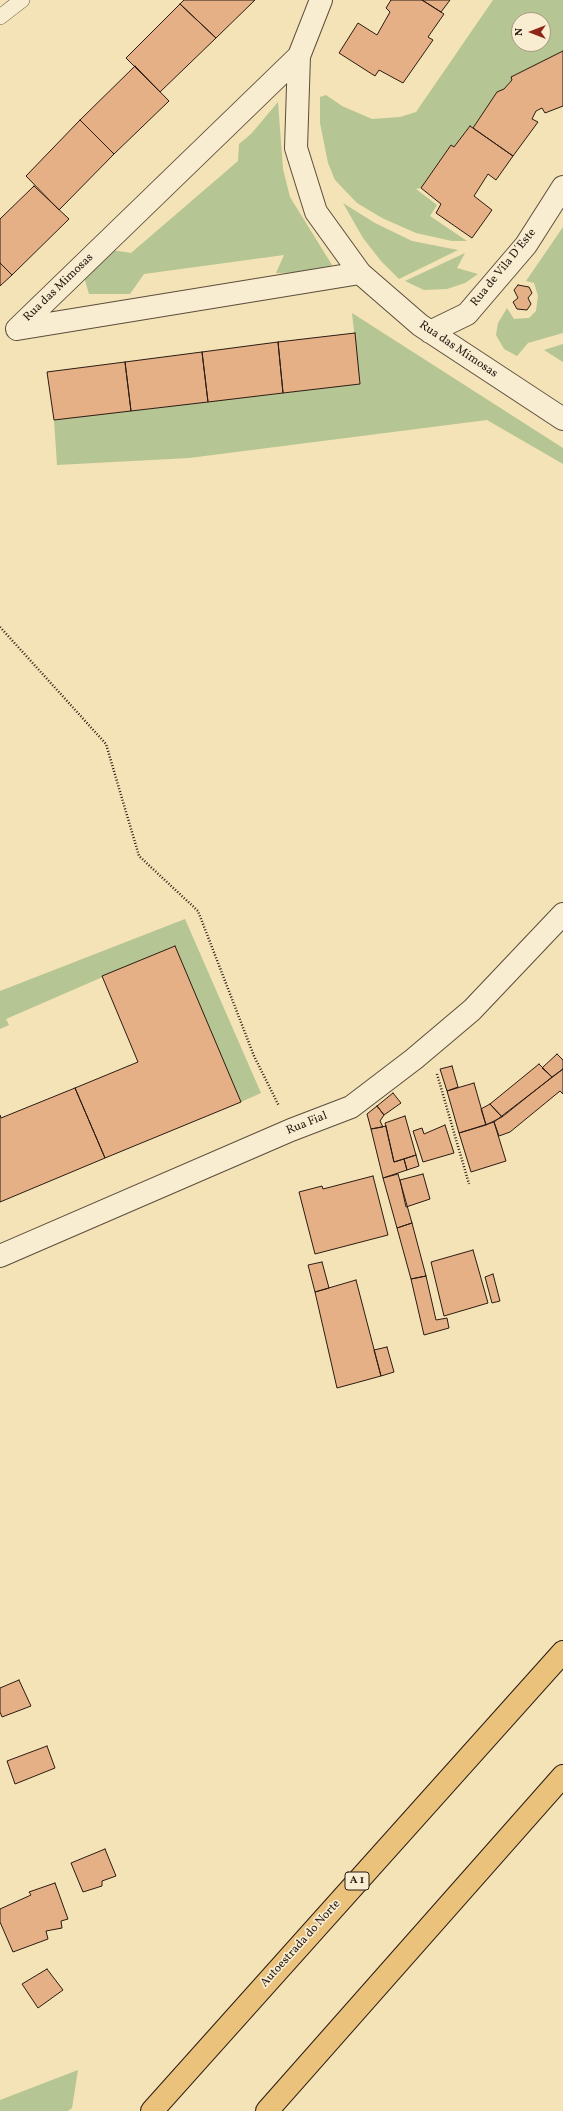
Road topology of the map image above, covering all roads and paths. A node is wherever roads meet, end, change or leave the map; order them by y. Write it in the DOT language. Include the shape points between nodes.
graph roads {
  1 [pos="22,0"];
  2 [pos="321,0"];
  3 [pos="0,17"];
  4 [pos="299,56"];
  5 [pos="563,187"];
  6 [pos="360,273"];
  7 [pos="430,332"];
  8 [pos="563,419"];
  9 [pos="0,627"];
  10 [pos="563,914"];
  11 [pos="429,1046"];
  12 [pos="291,1130"];
  13 [pos="469,1184"];
  14 [pos="0,1256"];
  15 [pos="563,1652"];
  16 [pos="563,1776"];
  17 [pos="152,2111"];
  18 [pos="267,2111"];
  1 -- 3 [label="lane"];
  2 -- 4 [label="street, Rua das Mimosas"];
  4 -- 6 [label="street, Rua das Mimosas" via="296,148 316,212"];
  4 -- 6 [label="street, Rua das Mimosas" via="17,329"];
  5 -- 7 [label="street, Rua de Vila D´Este" via="526,245 467,314"];
  6 -- 7 [label="street, Rua das Mimosas"];
  7 -- 8 [label="street, Rua das Mimosas"];
  9 -- 12 [label="path" via="106,744 139,856 198,911 254,1056"];
  10 -- 11 [label="street, Rua Fial" via="472,1010"];
  11 -- 12 [label="street, Rua Fial" via="351,1107"];
  11 -- 13 [label="path"];
  12 -- 14 [label="street, Rua Fial"];
  15 -- 17 [label="highway, Autoestrada do Norte / A 1"];
  16 -- 18 [label="highway"];
}
